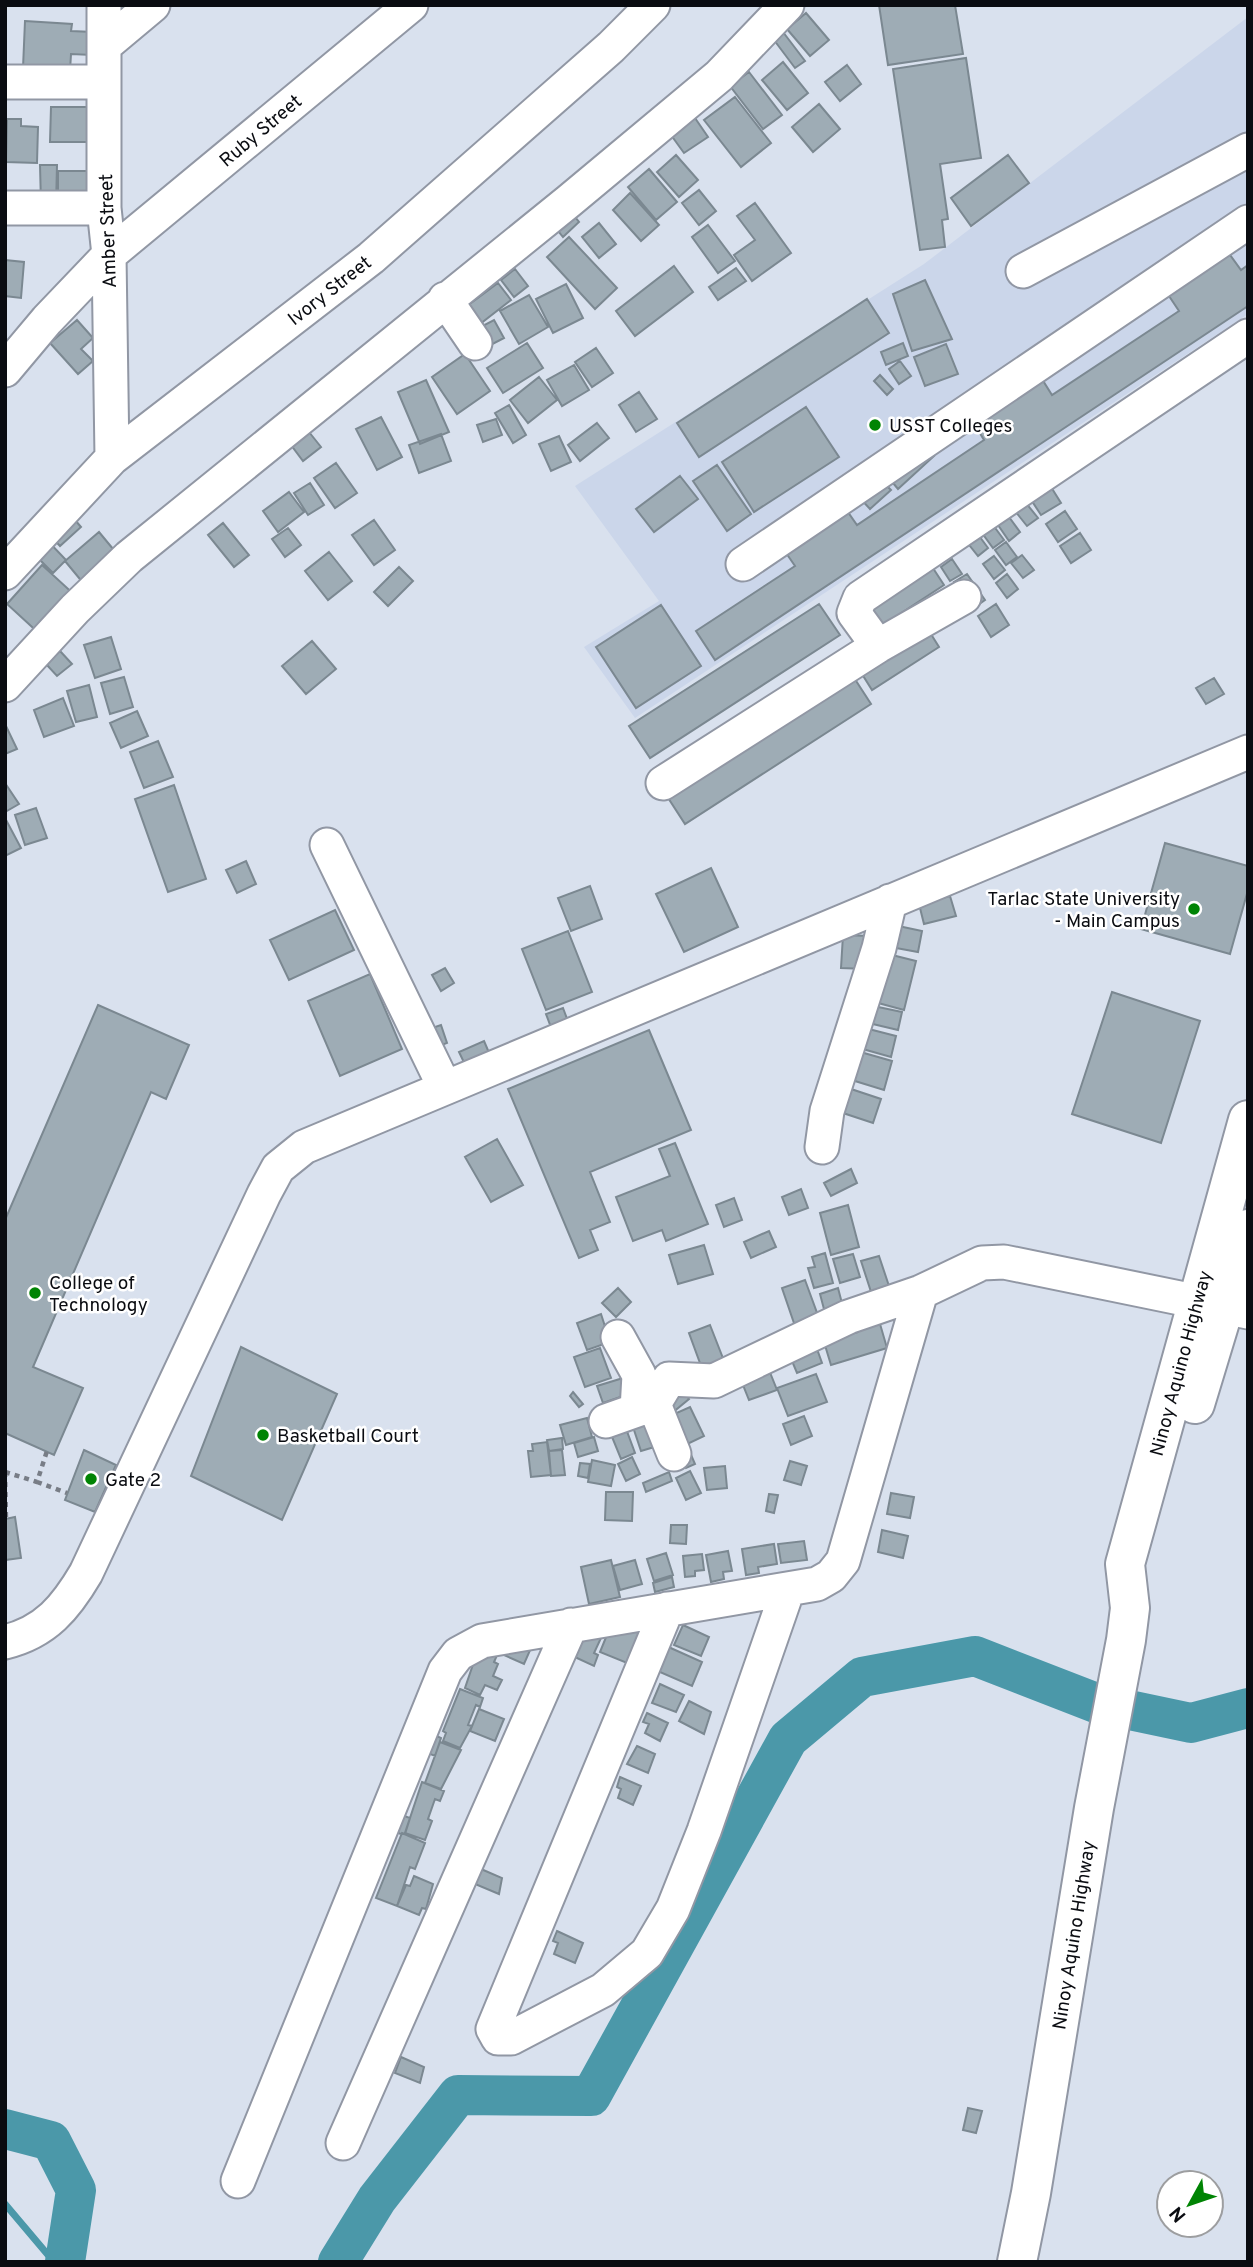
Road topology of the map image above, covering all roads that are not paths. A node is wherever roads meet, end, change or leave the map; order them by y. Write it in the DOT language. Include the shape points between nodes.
graph roads {
  1 [pos="104,5"];
  2 [pos="153,5"];
  3 [pos="411,5"];
  4 [pos="653,5"];
  5 [pos="787,5"];
  6 [pos="104,46"];
  7 [pos="5,82"];
  8 [pos="104,82"];
  9 [pos="1248,150"];
  10 [pos="5,208"];
  11 [pos="104,208"];
  12 [pos="1248,222"];
  13 [pos="109,255"];
  14 [pos="1023,271"];
  15 [pos="445,299"];
  16 [pos="1248,336"];
  17 [pos="17,342"];
  18 [pos="475,344"];
  19 [pos="5,370"];
  20 [pos="112,458"];
  21 [pos="743,564"];
  22 [pos="5,573"];
  23 [pos="964,597"];
  24 [pos="878,646"];
  25 [pos="5,685"];
  26 [pos="1248,752"];
  27 [pos="663,783"];
  28 [pos="327,845"];
  29 [pos="890,901"];
  30 [pos="444,1086"];
  31 [pos="1248,1120"];
  32 [pos="822,1147"];
  33 [pos="1248,1229"];
  34 [pos="921,1292"];
  35 [pos="1223,1306"];
  36 [pos="618,1337"];
  37 [pos="645,1407"];
  38 [pos="606,1422"];
  39 [pos="674,1454"];
  40 [pos="788,1589"];
  41 [pos="667,1609"];
  42 [pos="571,1625"];
  43 [pos="5,1642"];
  44 [pos="343,2143"];
  45 [pos="238,2182"];
  46 [pos="1018,2257"];
  1 -- 6 [label="street, Amber Street"];
  2 -- 6 [label="street"];
  3 -- 13 [label="street, Ruby Street"];
  4 -- 20 [label="street, Ivory Street" via="370,258"];
  5 -- 15 [label="street" via="719,76"];
  6 -- 8 [label="street, Amber Street"];
  7 -- 8 [label="street"];
  8 -- 11 [label="street, Amber Street"];
  9 -- 14 [label="street"];
  10 -- 11 [label="street"];
  11 -- 13 [label="street, Amber Street"];
  12 -- 21 [label="street"];
  13 -- 17 [label="street, Ruby Street"];
  13 -- 20 [label="street, Amber Street"];
  15 -- 18 [label="street"];
  15 -- 25 [label="street" via="129,557"];
  16 -- 24 [label="street" via="860,598 854,612"];
  17 -- 19 [label="street, Ruby Street"];
  20 -- 22 [label="street, Ivory Street"];
  23 -- 24 [label="street"];
  24 -- 27 [label="street"];
  26 -- 29 [label="street"];
  28 -- 30 [label="street"];
  29 -- 30 [label="street"];
  29 -- 32 [label="street" via="827,1111"];
  30 -- 43 [label="street" via="304,1147 278,1168 66,1608 25,1637"];
  31 -- 35 [label="main road, Ninoy Aquino Highway"];
  33 -- 35 [label="main road, Ninoy Aquino Highway"];
  34 -- 35 [label="street" via="982,1263 1004,1262"];
  34 -- 37 [label="street" via="848,1317 714,1381 668,1379"];
  34 -- 40 [label="street" via="843,1561 817,1584"];
  35 -- 46 [label="main road, Ninoy Aquino Highway" via="1150,1573 1128,1624"];
  36 -- 37 [label="street" via="639,1376"];
  37 -- 38 [label="street"];
  37 -- 39 [label="street"];
  40 -- 41 [label="street"];
  40 -- 41 [label="street" via="704,1831 673,1909 647,1953 603,1990 511,2038 498,2038 494,2029"];
  41 -- 42 [label="street"];
  42 -- 44 [label="street"];
  42 -- 45 [label="street" via="482,1641 457,1654 445,1671"];
}
